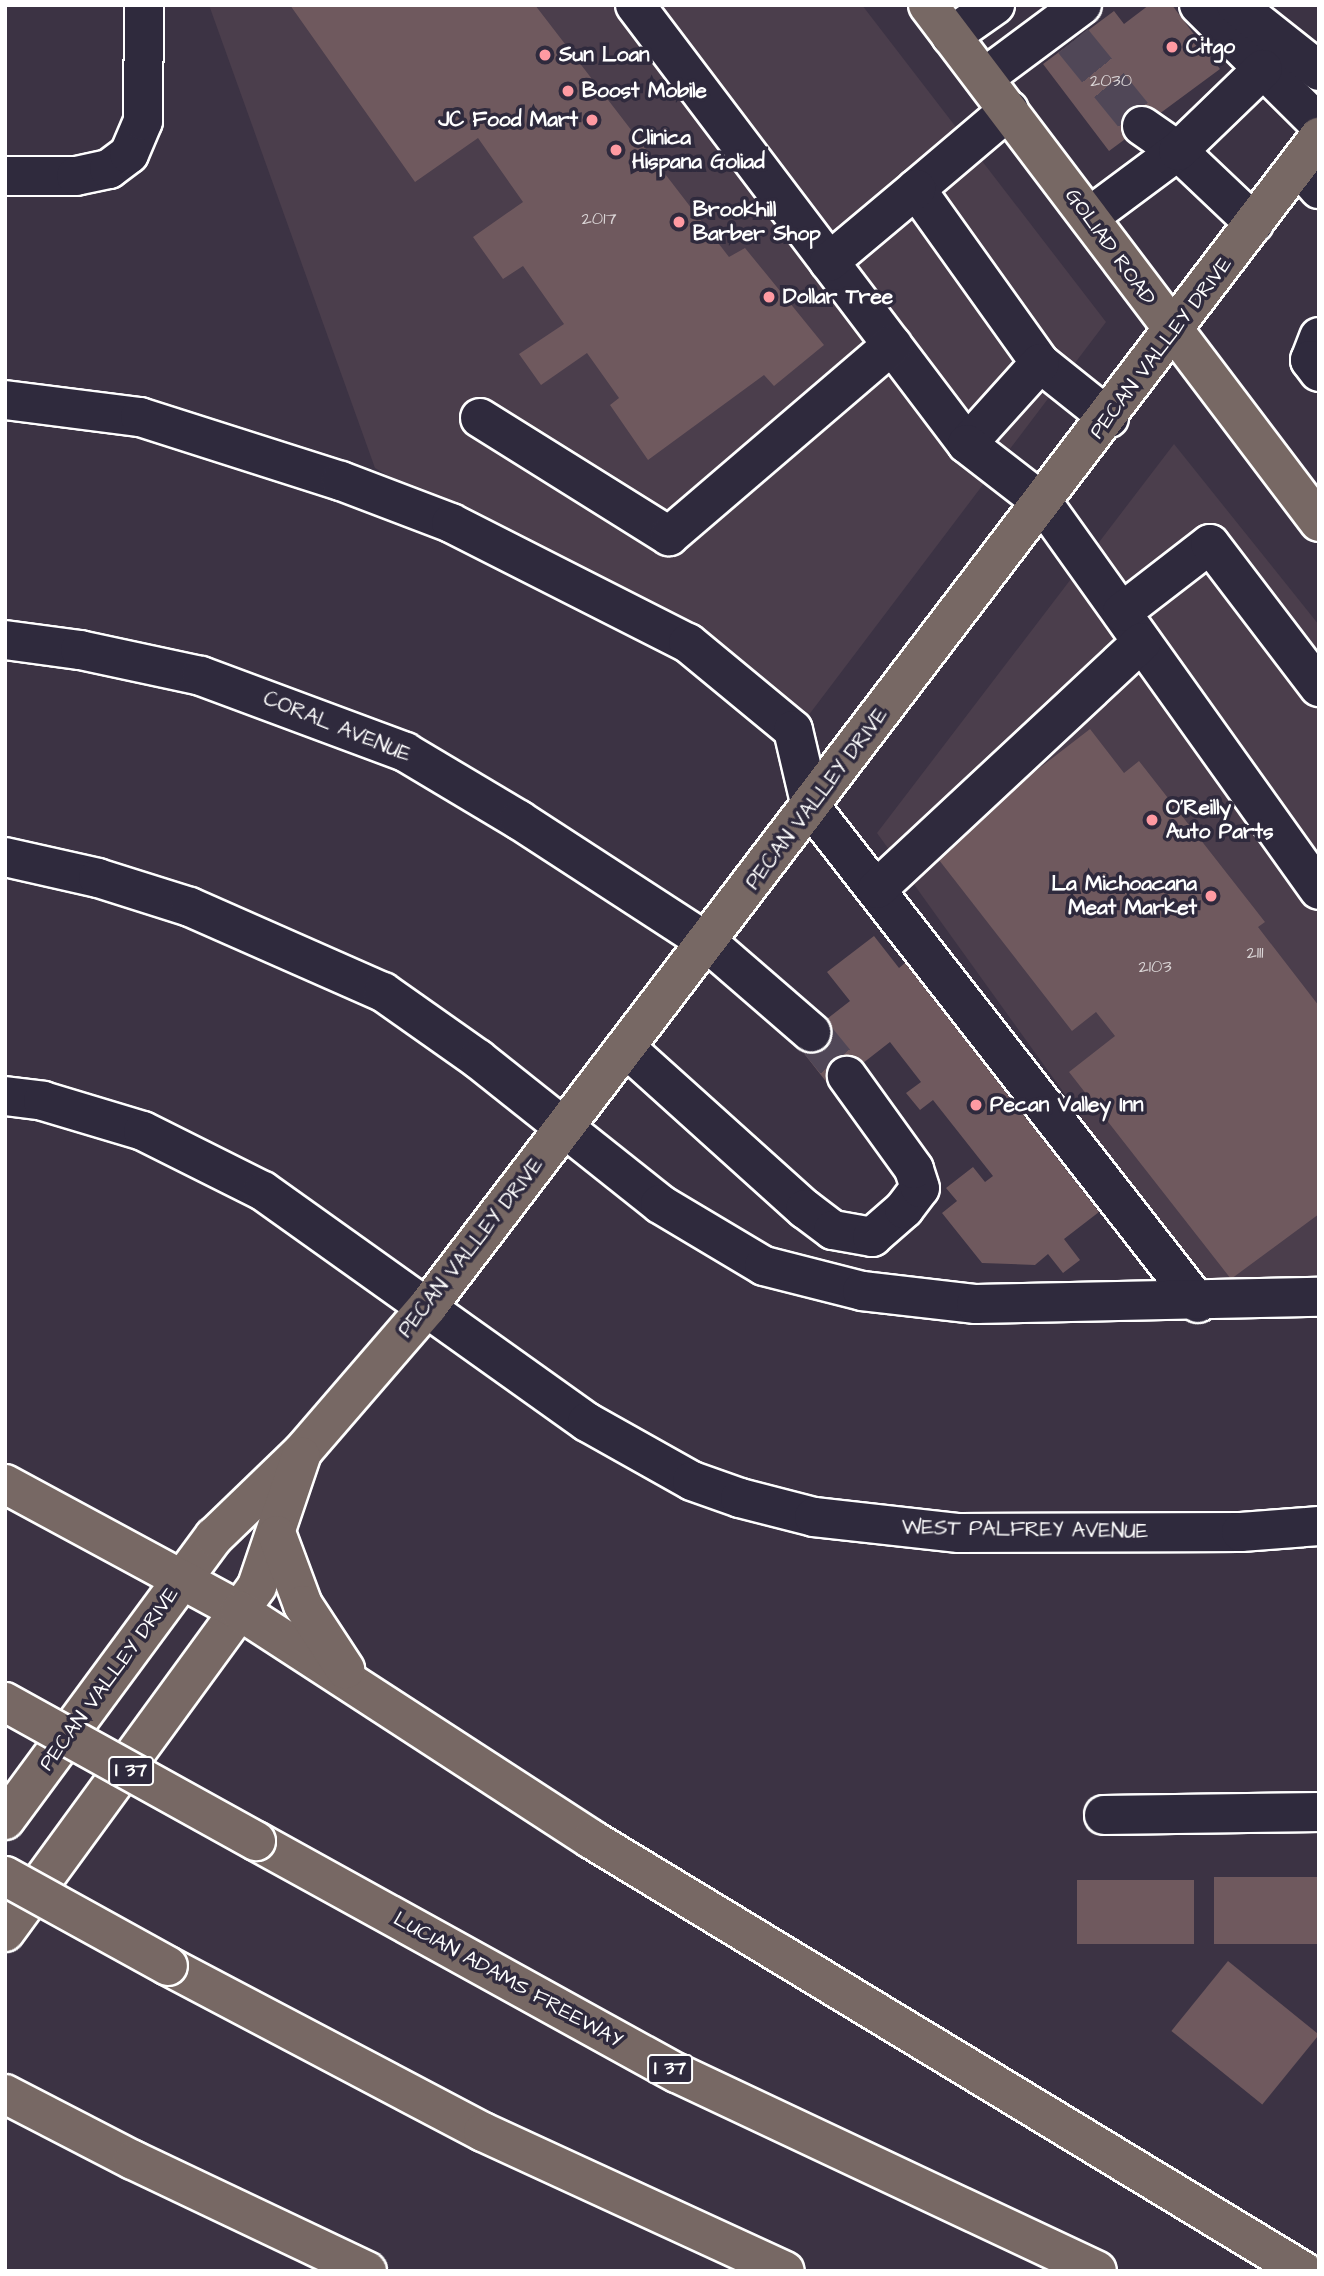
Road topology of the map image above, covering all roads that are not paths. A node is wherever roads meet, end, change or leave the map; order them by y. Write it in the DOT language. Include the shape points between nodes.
graph roads {
  1 [pos="144,5"];
  2 [pos="635,5"];
  3 [pos="928,5"];
  4 [pos="995,5"];
  5 [pos="1199,5"];
  6 [pos="1236,5"];
  7 [pos="1064,19"];
  8 [pos="951,36"];
  9 [pos="1263,69"];
  10 [pos="1319,71"];
  11 [pos="984,78"];
  12 [pos="1009,110"];
  13 [pos="1319,124"];
  14 [pos="1142,126"];
  15 [pos="1178,151"];
  16 [pos="1312,164"];
  17 [pos="5,176"];
  18 [pos="916,190"];
  19 [pos="1089,217"];
  20 [pos="1254,223"];
  21 [pos="829,262"];
  22 [pos="1172,332"];
  23 [pos="1319,337"];
  24 [pos="892,345"];
  25 [pos="1040,363"];
  26 [pos="1319,372"];
  27 [pos="5,400"];
  28 [pos="480,418"];
  29 [pos="1109,418"];
  30 [pos="967,444"];
  31 [pos="1043,503"];
  32 [pos="1319,522"];
  33 [pos="1132,627"];
  34 [pos="5,640"];
  35 [pos="1319,687"];
  36 [pos="811,807"];
  37 [pos="5,857"];
  38 [pos="877,889"];
  39 [pos="1319,890"];
  40 [pos="707,942"];
  41 [pos="811,1032"];
  42 [pos="626,1048"];
  43 [pos="847,1076"];
  44 [pos="5,1096"];
  45 [pos="565,1128"];
  46 [pos="1319,1297"];
  47 [pos="1198,1303"];
  48 [pos="428,1306"];
  49 [pos="303,1451"];
  50 [pos="5,1484"];
  51 [pos="1319,1526"];
  52 [pos="277,1535"];
  53 [pos="183,1579"];
  54 [pos="240,1611"];
  55 [pos="356,1685"];
  56 [pos="5,1702"];
  57 [pos="1319,1812"];
  58 [pos="1104,1815"];
  59 [pos="5,1820"];
  60 [pos="5,1876"];
  61 [pos="5,1932"];
  62 [pos="5,2094"];
  63 [pos="367,2271"];
  64 [pos="785,2271"];
  65 [pos="1097,2271"];
  66 [pos="1303,2271"];
  1 -- 17 [label="street" via="143,121 129,154 109,169 76,176"];
  2 -- 21 [label="street"];
  3 -- 8 [label="main road, GOLIAD ROAD"];
  4 -- 8 [label="street"];
  5 -- 9 [label="street"];
  6 -- 10 [label="street"];
  7 -- 11 [label="street"];
  8 -- 11 [label="main road, GOLIAD ROAD"];
  9 -- 13 [label="street"];
  9 -- 15 [label="street"];
  11 -- 12 [label="main road, GOLIAD ROAD"];
  12 -- 18 [label="street"];
  12 -- 19 [label="main road, GOLIAD ROAD"];
  14 -- 15 [label="street"];
  15 -- 19 [label="street"];
  15 -- 20 [label="street"];
  16 -- 20 [label="main road, PECAN VALLEY DRIVE"];
  18 -- 21 [label="street"];
  18 -- 25 [label="street"];
  19 -- 22 [label="main road, GOLIAD ROAD"];
  20 -- 22 [label="main road, PECAN VALLEY DRIVE"];
  21 -- 24 [label="street"];
  22 -- 29 [label="main road, PECAN VALLEY DRIVE"];
  22 -- 32 [label="main road, GOLIAD ROAD"];
  23 -- 26 [label="street" via="1310,360"];
  24 -- 28 [label="street" via="669,536"];
  24 -- 30 [label="street"];
  25 -- 29 [label="street"];
  25 -- 30 [label="street"];
  27 -- 36 [label="street" via="139,417 341,481 450,523 665,631 688,643 793,730"];
  29 -- 31 [label="main road, PECAN VALLEY DRIVE"];
  30 -- 31 [label="street"];
  31 -- 33 [label="street"];
  31 -- 36 [label="main road, PECAN VALLEY DRIVE"];
  33 -- 35 [label="street" via="1210,544"];
  33 -- 38 [label="street"];
  33 -- 39 [label="street"];
  34 -- 40 [label="street, CORAL AVENUE" via="80,650 201,676 405,752"];
  36 -- 38 [label="street"];
  36 -- 40 [label="main road, PECAN VALLEY DRIVE"];
  37 -- 45 [label="street" via="98,878 190,907 383,992"];
  38 -- 47 [label="street"];
  40 -- 41 [label="street, CORAL AVENUE"];
  40 -- 42 [label="main road, PECAN VALLEY DRIVE"];
  42 -- 43 [label="street" via="805,1209 833,1230 872,1237 887,1227 920,1188 914,1169"];
  42 -- 45 [label="main road, PECAN VALLEY DRIVE"];
  44 -- 48 [label="street, WEST PALFREY AVENUE" via="43,1101 143,1130 263,1191"];
  45 -- 47 [label="street" via="660,1204 764,1266 862,1291 976,1304"];
  45 -- 48 [label="main road, PECAN VALLEY DRIVE"];
  46 -- 47 [label="street"];
  48 -- 49 [label="main road, PECAN VALLEY DRIVE"];
  48 -- 51 [label="street, WEST PALFREY AVENUE" via="587,1422 645,1457 740,1498 814,1517 959,1533 1241,1532"];
  49 -- 52 [label="main road, PECAN VALLEY DRIVE"];
  49 -- 53 [label="main road, PECAN VALLEY DRIVE" via="214,1537"];
  50 -- 53 [label="main road"];
  52 -- 54 [label="main road, PECAN VALLEY DRIVE" via="257,1586"];
  52 -- 55 [label="main road" via="303,1605"];
  53 -- 54 [label="main road"];
  53 -- 59 [label="main road, PECAN VALLEY DRIVE"];
  54 -- 55 [label="main road"];
  54 -- 61 [label="main road, PECAN VALLEY DRIVE"];
  55 -- 66 [label="main road" via="583,1833"];
  56 -- 65 [label="main road, LUCIAN ADAMS FREEWAY / I 37, bridge" via="677,2073"];
  57 -- 58 [label="street"];
  60 -- 64 [label="main road, bridge" via="483,2132"];
  62 -- 63 [label="main road" via="144,2166"];
}
